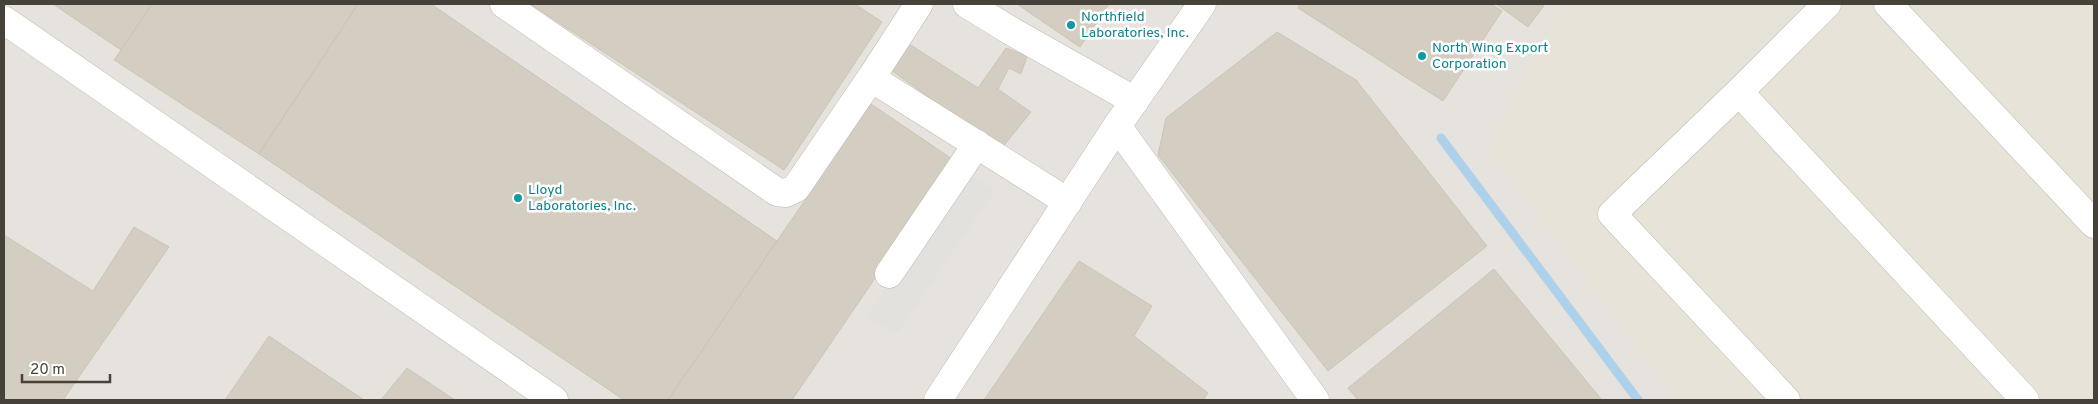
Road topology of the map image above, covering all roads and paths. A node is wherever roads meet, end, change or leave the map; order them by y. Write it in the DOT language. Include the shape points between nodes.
graph roads {
  1 [pos="504,4"];
  2 [pos="919,4"];
  3 [pos="968,4"];
  4 [pos="1202,4"];
  5 [pos="1827,4"];
  6 [pos="1888,4"];
  7 [pos="4,20"];
  8 [pos="872,78"];
  9 [pos="1739,92"];
  10 [pos="1135,101"];
  11 [pos="1117,126"];
  12 [pos="977,144"];
  13 [pos="1068,202"];
  14 [pos="2094,224"];
  15 [pos="889,274"];
  16 [pos="554,400"];
  17 [pos="938,400"];
  18 [pos="1315,400"];
  19 [pos="1786,400"];
  20 [pos="2026,400"];
  1 -- 8 [label="street" via="778,192 786,193 796,188"];
  2 -- 8 [label="street"];
  3 -- 10 [label="street"];
  4 -- 10 [label="street"];
  5 -- 9 [label="street"];
  6 -- 14 [label="street"];
  7 -- 16 [label="street"];
  8 -- 12 [label="street"];
  9 -- 19 [label="street" via="1612,214"];
  9 -- 20 [label="street"];
  10 -- 11 [label="street"];
  11 -- 13 [label="street"];
  11 -- 18 [label="street"];
  12 -- 13 [label="street"];
  12 -- 15 [label="street"];
  13 -- 17 [label="street"];
}
